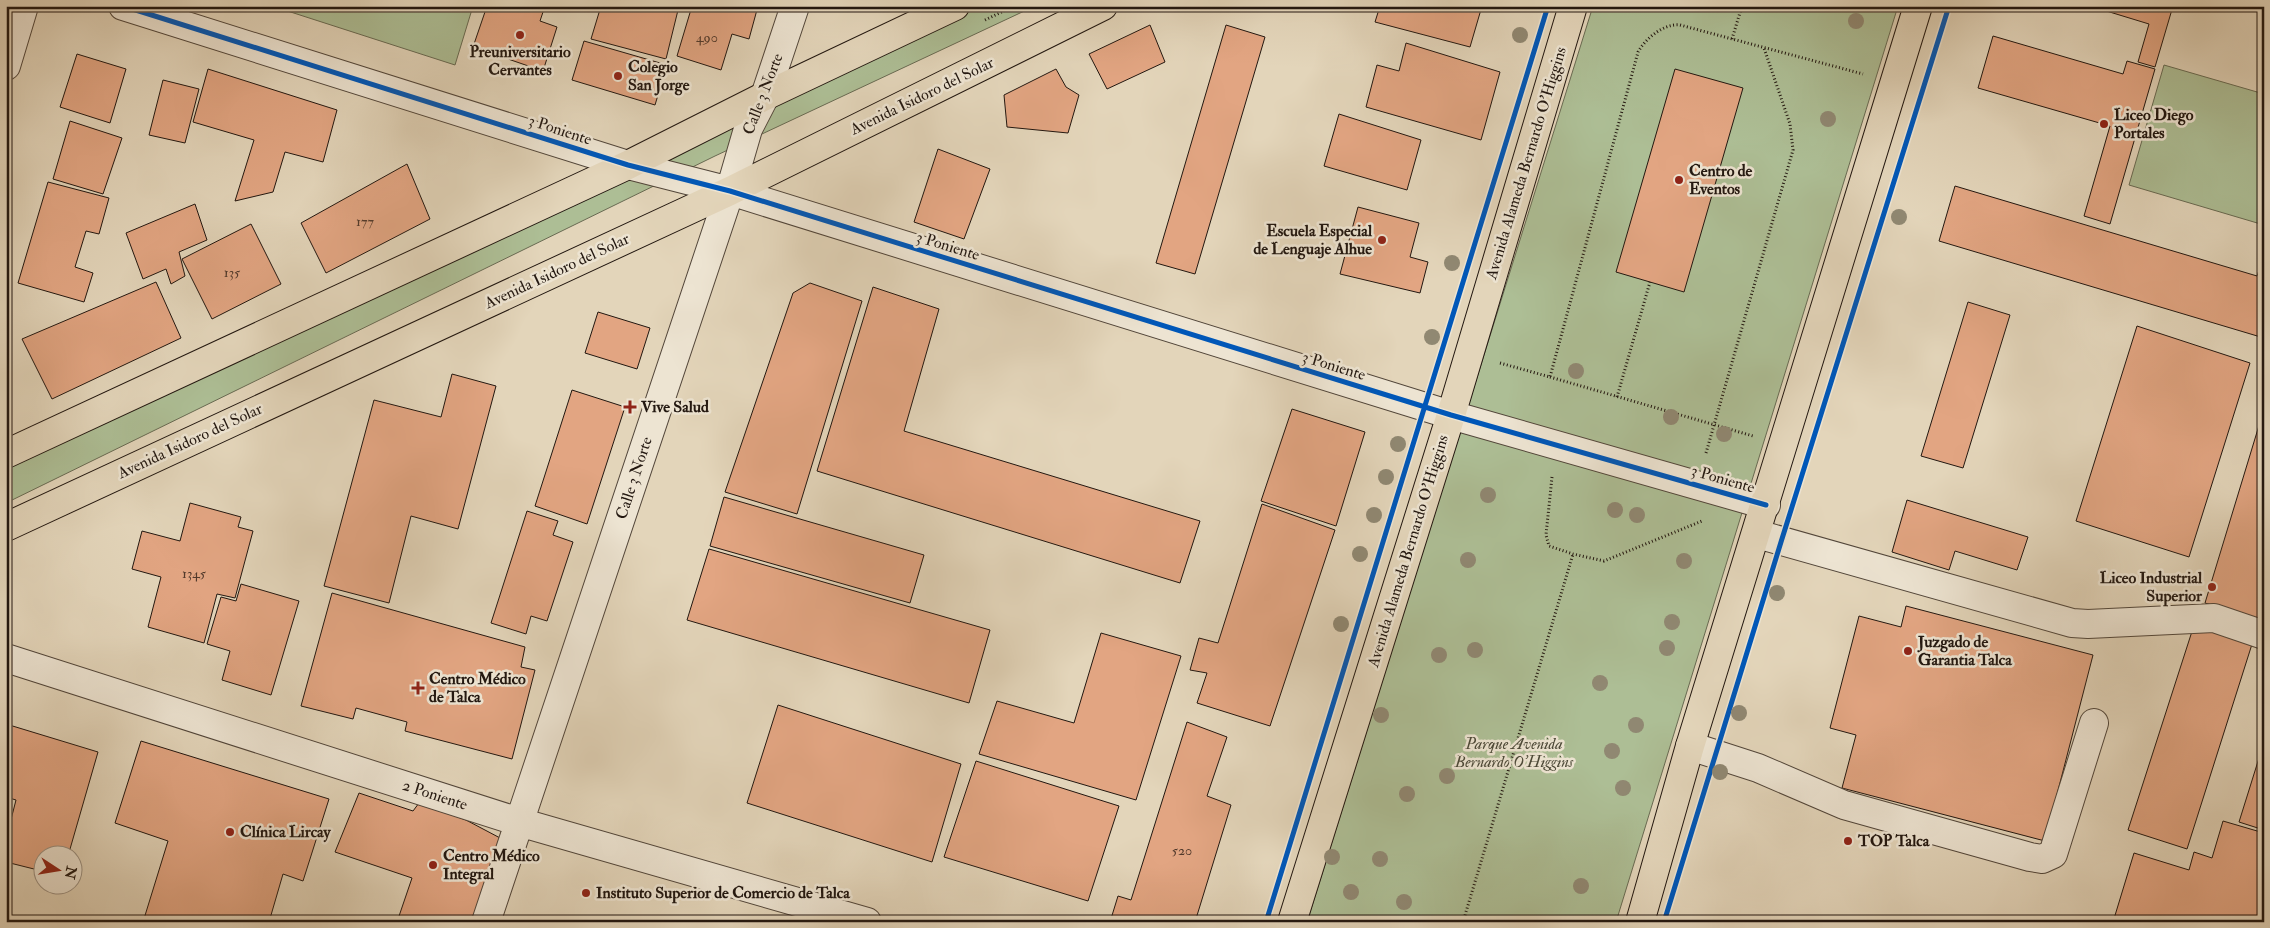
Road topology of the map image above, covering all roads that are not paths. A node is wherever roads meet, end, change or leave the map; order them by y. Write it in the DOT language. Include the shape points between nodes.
graph roads {
  1 [pos="24,6"];
  2 [pos="123,6"];
  3 [pos="795,6"];
  4 [pos="956,6"];
  5 [pos="1103,6"];
  6 [pos="1573,6"];
  7 [pos="1918,6"];
  8 [pos="6,66"];
  9 [pos="765,96"];
  10 [pos="628,165"];
  11 [pos="730,191"];
  12 [pos="1451,416"];
  13 [pos="6,454"];
  14 [pos="1766,505"];
  15 [pos="6,526"];
  16 [pos="1757,534"];
  17 [pos="2264,635"];
  18 [pos="6,658"];
  19 [pos="2094,723"];
  20 [pos="1690,746"];
  21 [pos="519,822"];
  22 [pos="486,922"];
  23 [pos="867,922"];
  24 [pos="1292,922"];
  25 [pos="1640,922"];
  1 -- 8 [label="street"];
  2 -- 10 [label="street, 3 Poniente"];
  3 -- 9 [label="street, Calle 3 Norte"];
  4 -- 9 [label="main road"];
  5 -- 11 [label="main road, Avenida Isidoro del Solar"];
  6 -- 12 [label="main road, Avenida Alameda Bernardo O'Higgins"];
  7 -- 14 [label="main road"];
  9 -- 10 [label="main road"];
  9 -- 11 [label="street, Calle 3 Norte" via="748,129"];
  10 -- 11 [label="street, 3 Poniente"];
  10 -- 13 [label="main road"];
  11 -- 12 [label="street, 3 Poniente"];
  11 -- 15 [label="main road, Avenida Isidoro del Solar"];
  11 -- 21 [label="street, Calle 3 Norte"];
  12 -- 14 [label="street, 3 Poniente"];
  12 -- 24 [label="main road, Avenida Alameda Bernardo O'Higgins"];
  14 -- 16 [label="main road"];
  16 -- 17 [label="street" via="2072,622 2214,618"];
  16 -- 20 [label="main road"];
  18 -- 21 [label="street, 2 Poniente"];
  19 -- 20 [label="street" via="2053,854 2042,859 1844,804 1758,768"];
  20 -- 25 [label="main road"];
  21 -- 22 [label="street, Calle 3 Norte"];
  21 -- 23 [label="street, 2 Poniente"];
}
